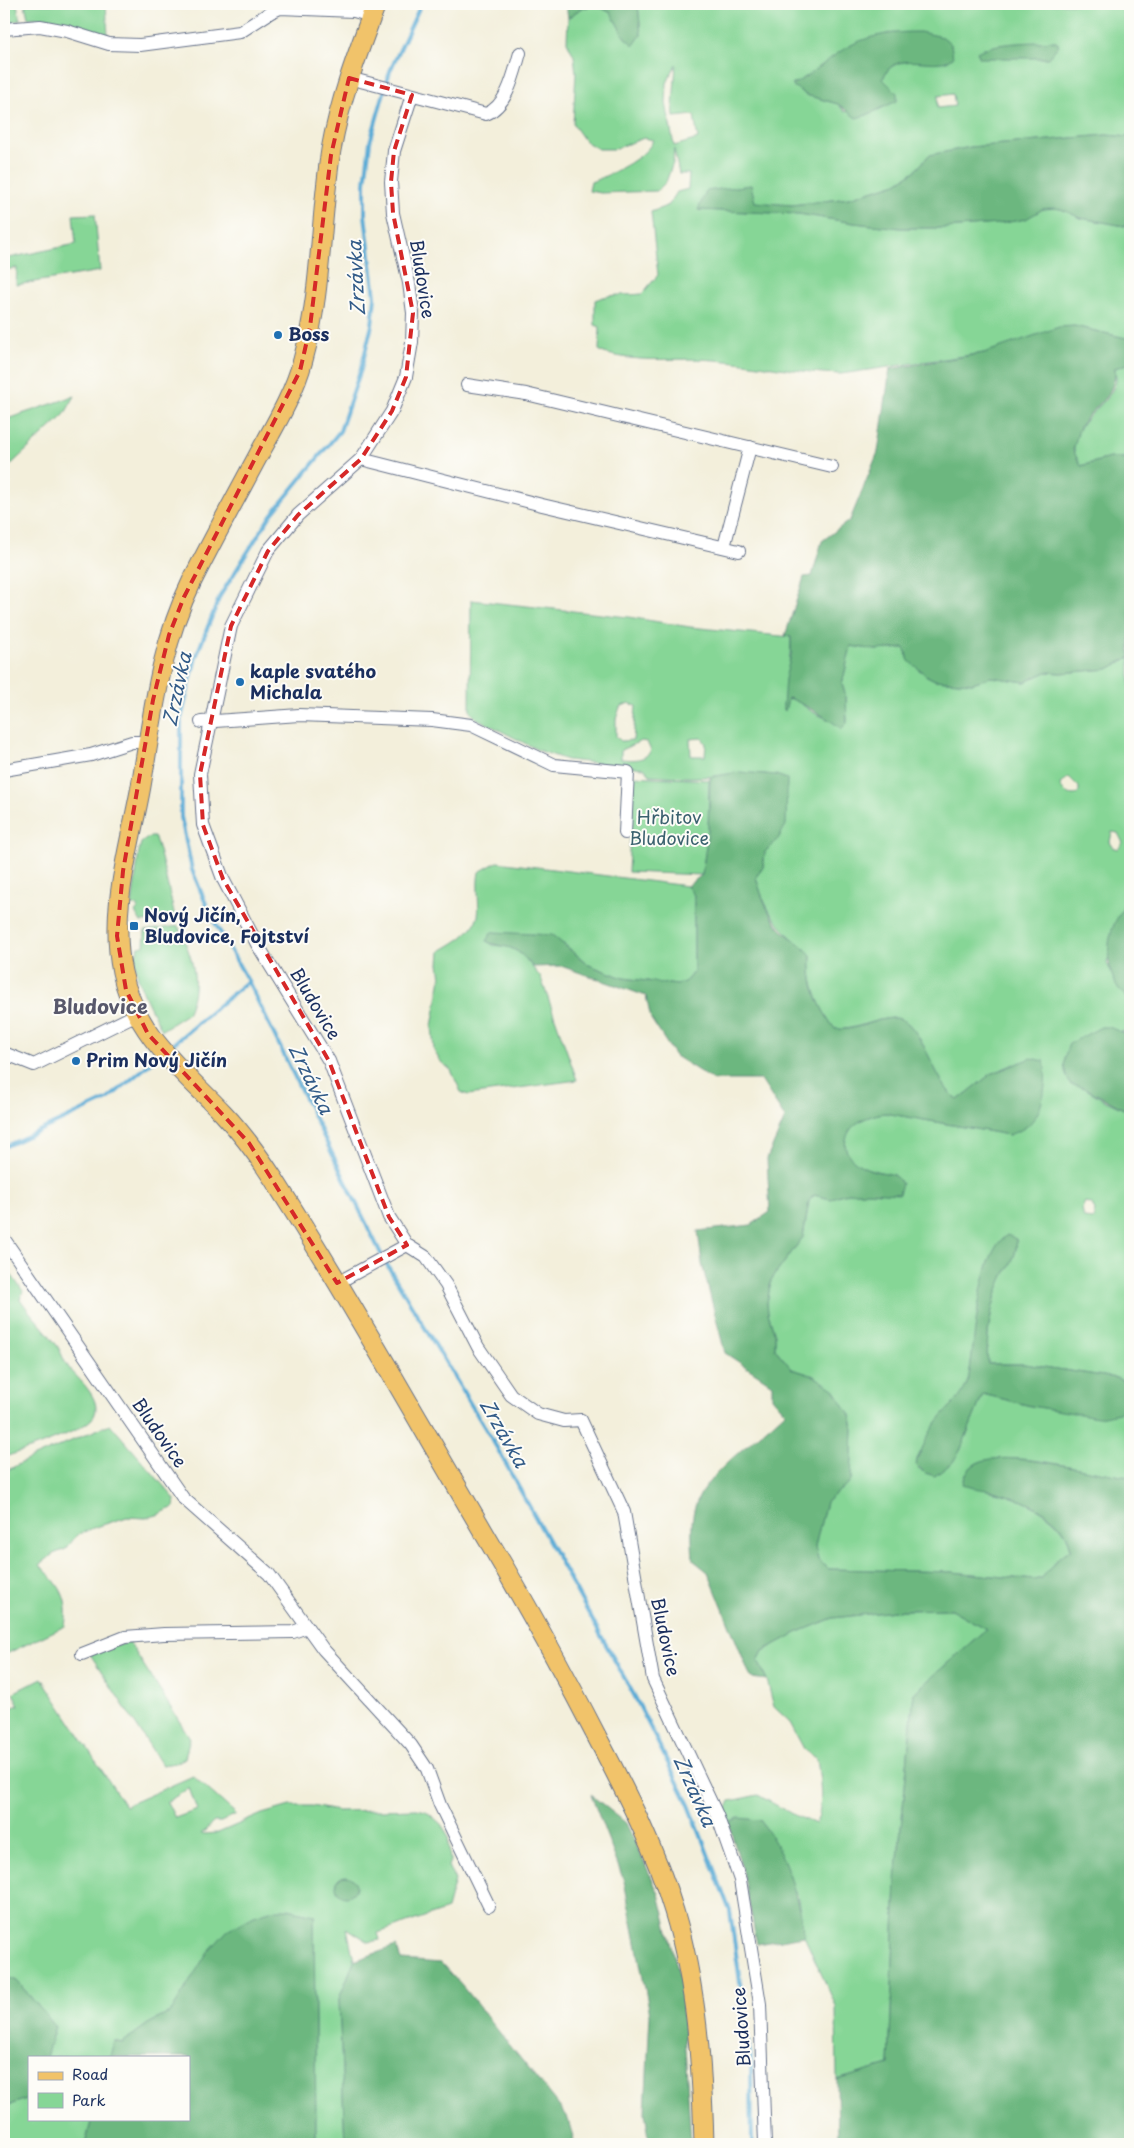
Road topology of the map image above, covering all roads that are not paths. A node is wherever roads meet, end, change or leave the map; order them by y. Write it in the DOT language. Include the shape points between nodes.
graph roads {
  1 [pos="373,10"];
  2 [pos="4,29"];
  3 [pos="520,53"];
  4 [pos="349,78"];
  5 [pos="406,94"];
  6 [pos="467,386"];
  7 [pos="750,448"];
  8 [pos="361,459"];
  9 [pos="832,467"];
  10 [pos="724,547"];
  11 [pos="739,551"];
  12 [pos="206,722"];
  13 [pos="147,742"];
  14 [pos="4,770"];
  15 [pos="625,833"];
  16 [pos="137,1014"];
  17 [pos="4,1053"];
  18 [pos="4,1239"];
  19 [pos="403,1248"];
  20 [pos="337,1282"];
  21 [pos="307,1627"];
  22 [pos="82,1654"];
  23 [pos="489,1906"];
  24 [pos="704,2144"];
  25 [pos="765,2144"];
  1 -- 2 [label="street" via="280,8 235,34 133,45 109,44 40,26"];
  1 -- 4 [label="main road"];
  3 -- 5 [label="street" via="510,85 498,106 489,113 482,114"];
  4 -- 5 [label="street"];
  4 -- 13 [label="main road" via="331,154 312,312 302,364 280,416 211,543 175,618 157,680"];
  5 -- 8 [label="street, Bludovice" via="391,182 393,212 409,283 412,342 406,377 392,411"];
  6 -- 7 [label="street" via="526,394"];
  7 -- 9 [label="street"];
  7 -- 10 [label="street"];
  8 -- 10 [label="street"];
  8 -- 12 [label="street, Bludovice" via="298,515 268,551 231,626"];
  10 -- 11 [label="street"];
  12 -- 15 [label="street" via="299,714 432,720 471,726 554,765 628,772"];
  12 -- 19 [label="street, Bludovice" via="200,774 203,825 223,879 329,1061"];
  13 -- 14 [label="street" via="132,742 91,755"];
  13 -- 16 [label="main road" via="118,908 117,936 122,970 126,990"];
  16 -- 17 [label="street" via="34,1066"];
  16 -- 20 [label="main road" via="163,1054 249,1143"];
  18 -- 21 [label="street, Bludovice" via="183,1498 269,1574"];
  19 -- 20 [label="street"];
  19 -- 25 [label="street, Bludovice" via="426,1257 446,1285 478,1347 511,1394 538,1414 564,1421 581,1420 624,1512 653,1679 717,1815 740,1880 760,2004"];
  20 -- 24 [label="main road" via="528,1608 622,1785 661,1874 675,1914 690,1982 700,2064"];
  21 -- 22 [label="street" via="293,1632 164,1634 125,1638"];
  21 -- 23 [label="street, Bludovice" via="410,1745 427,1769 440,1806"];
}
